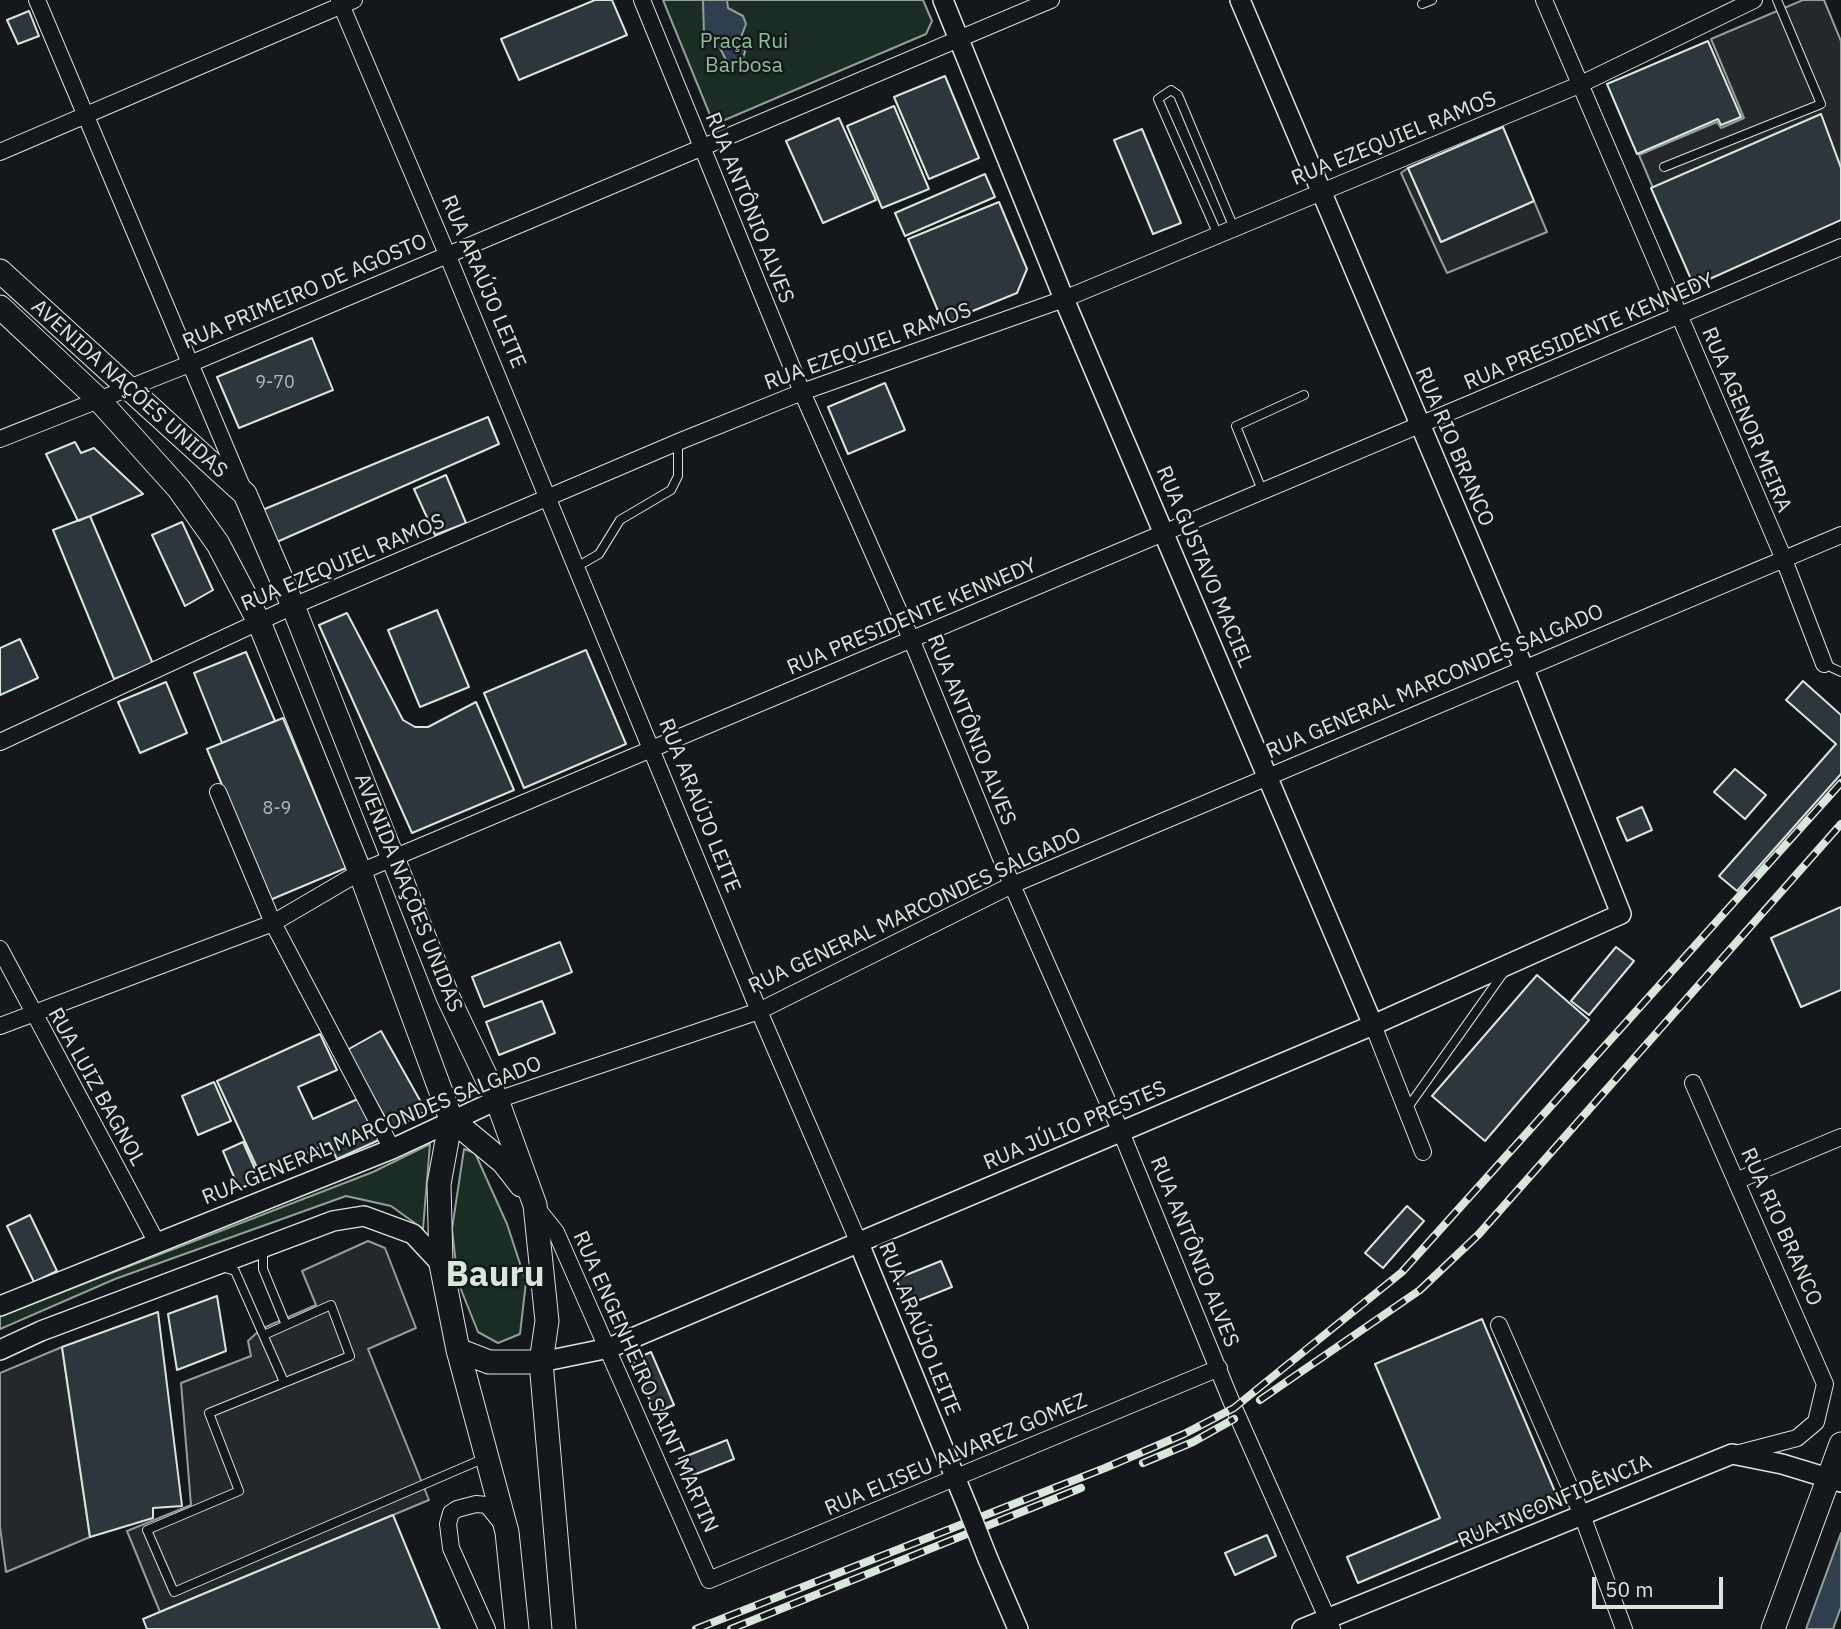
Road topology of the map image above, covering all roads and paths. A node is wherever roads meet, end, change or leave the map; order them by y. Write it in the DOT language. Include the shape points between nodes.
graph roads {
  1 [pos="37,0"];
  2 [pos="642,0"];
  3 [pos="943,0"];
  4 [pos="1051,0"];
  5 [pos="1240,0"];
  6 [pos="1432,0"];
  7 [pos="1544,0"];
  8 [pos="1754,0"];
  9 [pos="1777,0"];
  10 [pos="345,2"];
  11 [pos="1422,4"];
  12 [pos="960,38"];
  13 [pos="1579,85"];
  14 [pos="85,114"];
  15 [pos="702,149"];
  16 [pos="0,152"];
  17 [pos="1664,167"];
  18 [pos="1320,192"];
  19 [pos="1234,228"];
  20 [pos="1218,235"];
  21 [pos="1841,247"];
  22 [pos="447,254"];
  23 [pos="0,271"];
  24 [pos="1063,299"];
  25 [pos="0,307"];
  26 [pos="1679,316"];
  27 [pos="192,363"];
  28 [pos="129,389"];
  29 [pos="803,392"];
  30 [pos="1304,395"];
  31 [pos="98,399"];
  32 [pos="1421,426"];
  33 [pos="0,439"];
  34 [pos="678,442"];
  35 [pos="1262,491"];
  36 [pos="245,494"];
  37 [pos="548,498"];
  38 [pos="1164,533"];
  39 [pos="1841,535"];
  40 [pos="1783,557"];
  41 [pos="575,568"];
  42 [pos="293,606"];
  43 [pos="259,622"];
  44 [pos="912,641"];
  45 [pos="1824,664"];
  46 [pos="1524,669"];
  47 [pos="1841,672"];
  48 [pos="0,742"];
  49 [pos="652,748"];
  50 [pos="1269,778"];
  51 [pos="218,792"];
  52 [pos="395,858"];
  53 [pos="360,872"];
  54 [pos="1012,885"];
  55 [pos="1621,914"];
  56 [pos="273,923"];
  57 [pos="0,950"];
  58 [pos="1508,966"];
  59 [pos="758,1011"];
  60 [pos="32,1013"];
  61 [pos="1373,1025"];
  62 [pos="0,1026"];
  63 [pos="1693,1083"];
  64 [pos="497,1100"];
  65 [pos="1406,1110"];
  66 [pos="451,1119"];
  67 [pos="1121,1132"];
  68 [pos="1841,1137"];
  69 [pos="392,1149"];
  70 [pos="1423,1152"];
  71 [pos="1736,1181"];
  72 [pos="535,1205"];
  73 [pos="858,1241"];
  74 [pos="157,1243"];
  75 [pos="263,1247"];
  76 [pos="441,1264"];
  77 [pos="216,1265"];
  78 [pos="0,1306"];
  79 [pos="286,1325"];
  80 [pos="1499,1325"];
  81 [pos="264,1335"];
  82 [pos="609,1348"];
  83 [pos="0,1350"];
  84 [pos="458,1350"];
  85 [pos="541,1362"];
  86 [pos="1219,1368"];
  87 [pos="284,1382"];
  88 [pos="1833,1383"];
  89 [pos="1841,1444"];
  90 [pos="1732,1454"];
  91 [pos="488,1456"];
  92 [pos="1835,1479"];
  93 [pos="956,1480"];
  94 [pos="497,1490"];
  95 [pos="1582,1515"];
  96 [pos="507,1532"];
  97 [pos="709,1580"];
  98 [pos="1330,1624"];
  99 [pos="477,1629"];
  100 [pos="487,1629"];
  101 [pos="517,1629"];
  102 [pos="564,1629"];
  103 [pos="1018,1629"];
  104 [pos="1302,1629"];
  105 [pos="1624,1629"];
  106 [pos="1773,1629"];
  1 -- 14 [label="street"];
  2 -- 15 [label="street, RUA ANTÔNIO ALVES"];
  3 -- 12 [label="street, RUA GUSTAVO MACIEL"];
  4 -- 12 [label="street, RUA PRIMEIRO DE AGOSTO"];
  5 -- 18 [label="street, RUA RIO BRANCO"];
  6 -- 11 [label="lane"];
  7 -- 13 [label="street, RUA AGENOR MEIRA"];
  8 -- 13 [label="street, RUA EZEQUIEL RAMOS"];
  9 -- 17 [label="lane" via="1821,104"];
  10 -- 14 [label="street"];
  10 -- 22 [label="street, RUA ARAÚJO LEITE"];
  12 -- 15 [label="street, RUA PRIMEIRO DE AGOSTO"];
  12 -- 24 [label="street, RUA GUSTAVO MACIEL"];
  13 -- 18 [label="street, RUA EZEQUIEL RAMOS"];
  13 -- 26 [label="street, RUA AGENOR MEIRA"];
  14 -- 16 [label="street"];
  14 -- 27 [label="street"];
  15 -- 22 [label="street, RUA PRIMEIRO DE AGOSTO"];
  15 -- 29 [label="street, RUA ANTÔNIO ALVES"];
  18 -- 19 [label="street, RUA EZEQUIEL RAMOS"];
  18 -- 32 [label="street, RUA RIO BRANCO"];
  19 -- 20 [label="street, RUA EZEQUIEL RAMOS"];
  19 -- 20 [label="lane" via="1178,95 1171,90 1158,99"];
  20 -- 24 [label="street, RUA EZEQUIEL RAMOS"];
  21 -- 26 [label="street, RUA PRESIDENTE KENNEDY"];
  22 -- 27 [label="street, RUA PRIMEIRO DE AGOSTO"];
  22 -- 37 [label="street, RUA ARAÚJO LEITE"];
  23 -- 28 [label="main road, AVENIDA NAÇÕES UNIDAS"];
  24 -- 29 [label="street, RUA EZEQUIEL RAMOS"];
  24 -- 38 [label="street, RUA GUSTAVO MACIEL"];
  25 -- 31 [label="main road, AVENIDA NAÇÕES UNIDAS"];
  26 -- 32 [label="street, RUA PRESIDENTE KENNEDY"];
  26 -- 40 [label="street, RUA AGENOR MEIRA"];
  27 -- 28 [label="street, RUA PRIMEIRO DE AGOSTO"];
  27 -- 36 [label="street"];
  28 -- 31 [label="street, RUA PRIMEIRO DE AGOSTO"];
  28 -- 36 [label="main road, AVENIDA NAÇÕES UNIDAS"];
  29 -- 34 [label="street, RUA EZEQUIEL RAMOS"];
  29 -- 44 [label="street, RUA ANTÔNIO ALVES"];
  30 -- 35 [label="lane" via="1236,426"];
  31 -- 33 [label="street, RUA PRIMEIRO DE AGOSTO"];
  31 -- 43 [label="main road, AVENIDA NAÇÕES UNIDAS" via="179,489 218,544"];
  32 -- 35 [label="street, RUA PRESIDENTE KENNEDY"];
  32 -- 46 [label="street, RUA RIO BRANCO"];
  34 -- 37 [label="street, RUA EZEQUIEL RAMOS"];
  34 -- 41 [label="lane" via="678,476 671,490 620,520 599,554"];
  35 -- 38 [label="street, RUA PRESIDENTE KENNEDY"];
  36 -- 42 [label="main road, AVENIDA NAÇÕES UNIDAS"];
  37 -- 41 [label="street, RUA ARAÚJO LEITE"];
  37 -- 42 [label="street, RUA EZEQUIEL RAMOS"];
  38 -- 44 [label="street, RUA PRESIDENTE KENNEDY"];
  38 -- 50 [label="street, RUA GUSTAVO MACIEL"];
  39 -- 40 [label="street, RUA GENERAL MARCONDES SALGADO"];
  40 -- 45 [label="street, RUA AGENOR MEIRA"];
  40 -- 46 [label="street, RUA GENERAL MARCONDES SALGADO"];
  41 -- 49 [label="street, RUA ARAÚJO LEITE"];
  42 -- 43 [label="street, RUA EZEQUIEL RAMOS"];
  42 -- 52 [label="main road, AVENIDA NAÇÕES UNIDAS"];
  43 -- 48 [label="street, RUA EZEQUIEL RAMOS"];
  43 -- 53 [label="main road, AVENIDA NAÇÕES UNIDAS"];
  44 -- 49 [label="street, RUA PRESIDENTE KENNEDY"];
  44 -- 54 [label="street, RUA ANTÔNIO ALVES"];
  45 -- 47 [label="lane"];
  46 -- 50 [label="street, RUA GENERAL MARCONDES SALGADO"];
  46 -- 55 [label="street, RUA RIO BRANCO"];
  49 -- 52 [label="street, RUA PRESIDENTE KENNEDY"];
  49 -- 59 [label="street, RUA ARAÚJO LEITE"];
  50 -- 54 [label="street, RUA GENERAL MARCONDES SALGADO"];
  50 -- 61 [label="street, RUA GUSTAVO MACIEL"];
  51 -- 56 [label="street"];
  52 -- 53 [label="street, RUA PRESIDENTE KENNEDY"];
  52 -- 64 [label="main road, AVENIDA NAÇÕES UNIDAS" via="448,997"];
  53 -- 56 [label="street, RUA PRESIDENTE KENNEDY"];
  53 -- 66 [label="main road, AVENIDA NAÇÕES UNIDAS"];
  54 -- 59 [label="street, RUA GENERAL MARCONDES SALGADO"];
  54 -- 67 [label="street, RUA ANTÔNIO ALVES"];
  55 -- 58 [label="street, RUA JÚLIO PRESTES"];
  56 -- 60 [label="street, RUA PRESIDENTE KENNEDY"];
  56 -- 69 [label="street"];
  57 -- 60 [label="street, RUA LUIZ BAGNOL"];
  58 -- 61 [label="street, RUA JÚLIO PRESTES"];
  58 -- 65 [label="lane"];
  59 -- 64 [label="street, RUA GENERAL MARCONDES SALGADO"];
  59 -- 73 [label="street, RUA ARAÚJO LEITE"];
  60 -- 62 [label="street, RUA PRESIDENTE KENNEDY"];
  60 -- 74 [label="street, RUA LUIZ BAGNOL"];
  61 -- 65 [label="street, RUA GUSTAVO MACIEL"];
  61 -- 67 [label="street, RUA JÚLIO PRESTES"];
  63 -- 71 [label="street, RUA RIO BRANCO"];
  64 -- 66 [label="street, RUA GENERAL MARCONDES SALGADO"];
  64 -- 72 [label="main road, AVENIDA NAÇÕES UNIDAS"];
  65 -- 70 [label="street, RUA GUSTAVO MACIEL"];
  66 -- 69 [label="street, RUA GENERAL MARCONDES SALGADO"];
  66 -- 72 [label="main road" via="503,1162"];
  66 -- 76 [label="main road" via="439,1184"];
  67 -- 73 [label="street, RUA JÚLIO PRESTES"];
  67 -- 86 [label="street, RUA ANTÔNIO ALVES"];
  68 -- 71 [label="street"];
  69 -- 74 [label="street, RUA GENERAL MARCONDES SALGADO"];
  71 -- 88 [label="street, RUA RIO BRANCO"];
  72 -- 82 [label="street, RUA ENGENHEIRO SAINT MARTIN" via="555,1232"];
  72 -- 85 [label="main road, AVENIDA NAÇÕES UNIDAS" via="547,1321"];
  73 -- 82 [label="street, RUA JÚLIO PRESTES"];
  73 -- 93 [label="street, RUA ARAÚJO LEITE"];
  74 -- 78 [label="street, RUA GENERAL MARCONDES SALGADO"];
  75 -- 76 [label="street" via="333,1221 364,1216 413,1234"];
  75 -- 77 [label="street"];
  75 -- 79 [label="lane" via="263,1269"];
  76 -- 84 [label="main road"];
  77 -- 81 [label="lane" via="234,1271"];
  77 -- 83 [label="street"];
  79 -- 81 [label="lane"];
  79 -- 87 [label="lane" via="331,1305 350,1356"];
  80 -- 95 [label="street"];
  81 -- 87 [label="lane"];
  82 -- 85 [label="street, RUA JÚLIO PRESTES"];
  82 -- 97 [label="street, RUA ENGENHEIRO SAINT MARTIN"];
  84 -- 85 [label="main road" via="489,1362"];
  84 -- 91 [label="main road"];
  85 -- 102 [label="main road, AVENIDA NAÇÕES UNIDAS"];
  86 -- 93 [label="street, RUA ELISEU ALVAREZ GOMEZ"];
  86 -- 98 [label="street, RUA ANTÔNIO ALVES"];
  87 -- 91 [label="lane" via="208,1413 239,1491 147,1530 174,1592"];
  88 -- 90 [label="street, RUA RIO BRANCO" via="1816,1422 1797,1438"];
  89 -- 92 [label="main road"];
  90 -- 92 [label="street"];
  90 -- 95 [label="street, RUA INCONFIDÊNCIA"];
  91 -- 94 [label="main road"];
  92 -- 106 [label="main road"];
  93 -- 97 [label="street, RUA ELISEU ALVAREZ GOMEZ"];
  93 -- 103 [label="street, RUA ARAÚJO LEITE, bridge"];
  94 -- 96 [label="main road"];
  94 -- 99 [label="street" via="457,1502 444,1520 445,1544"];
  95 -- 98 [label="street, RUA INCONFIDÊNCIA"];
  95 -- 105 [label="street"];
  96 -- 100 [label="street" via="487,1505 451,1513 451,1548"];
  96 -- 101 [label="main road"];
  98 -- 104 [label="street, RUA INCONFIDÊNCIA"];
}
